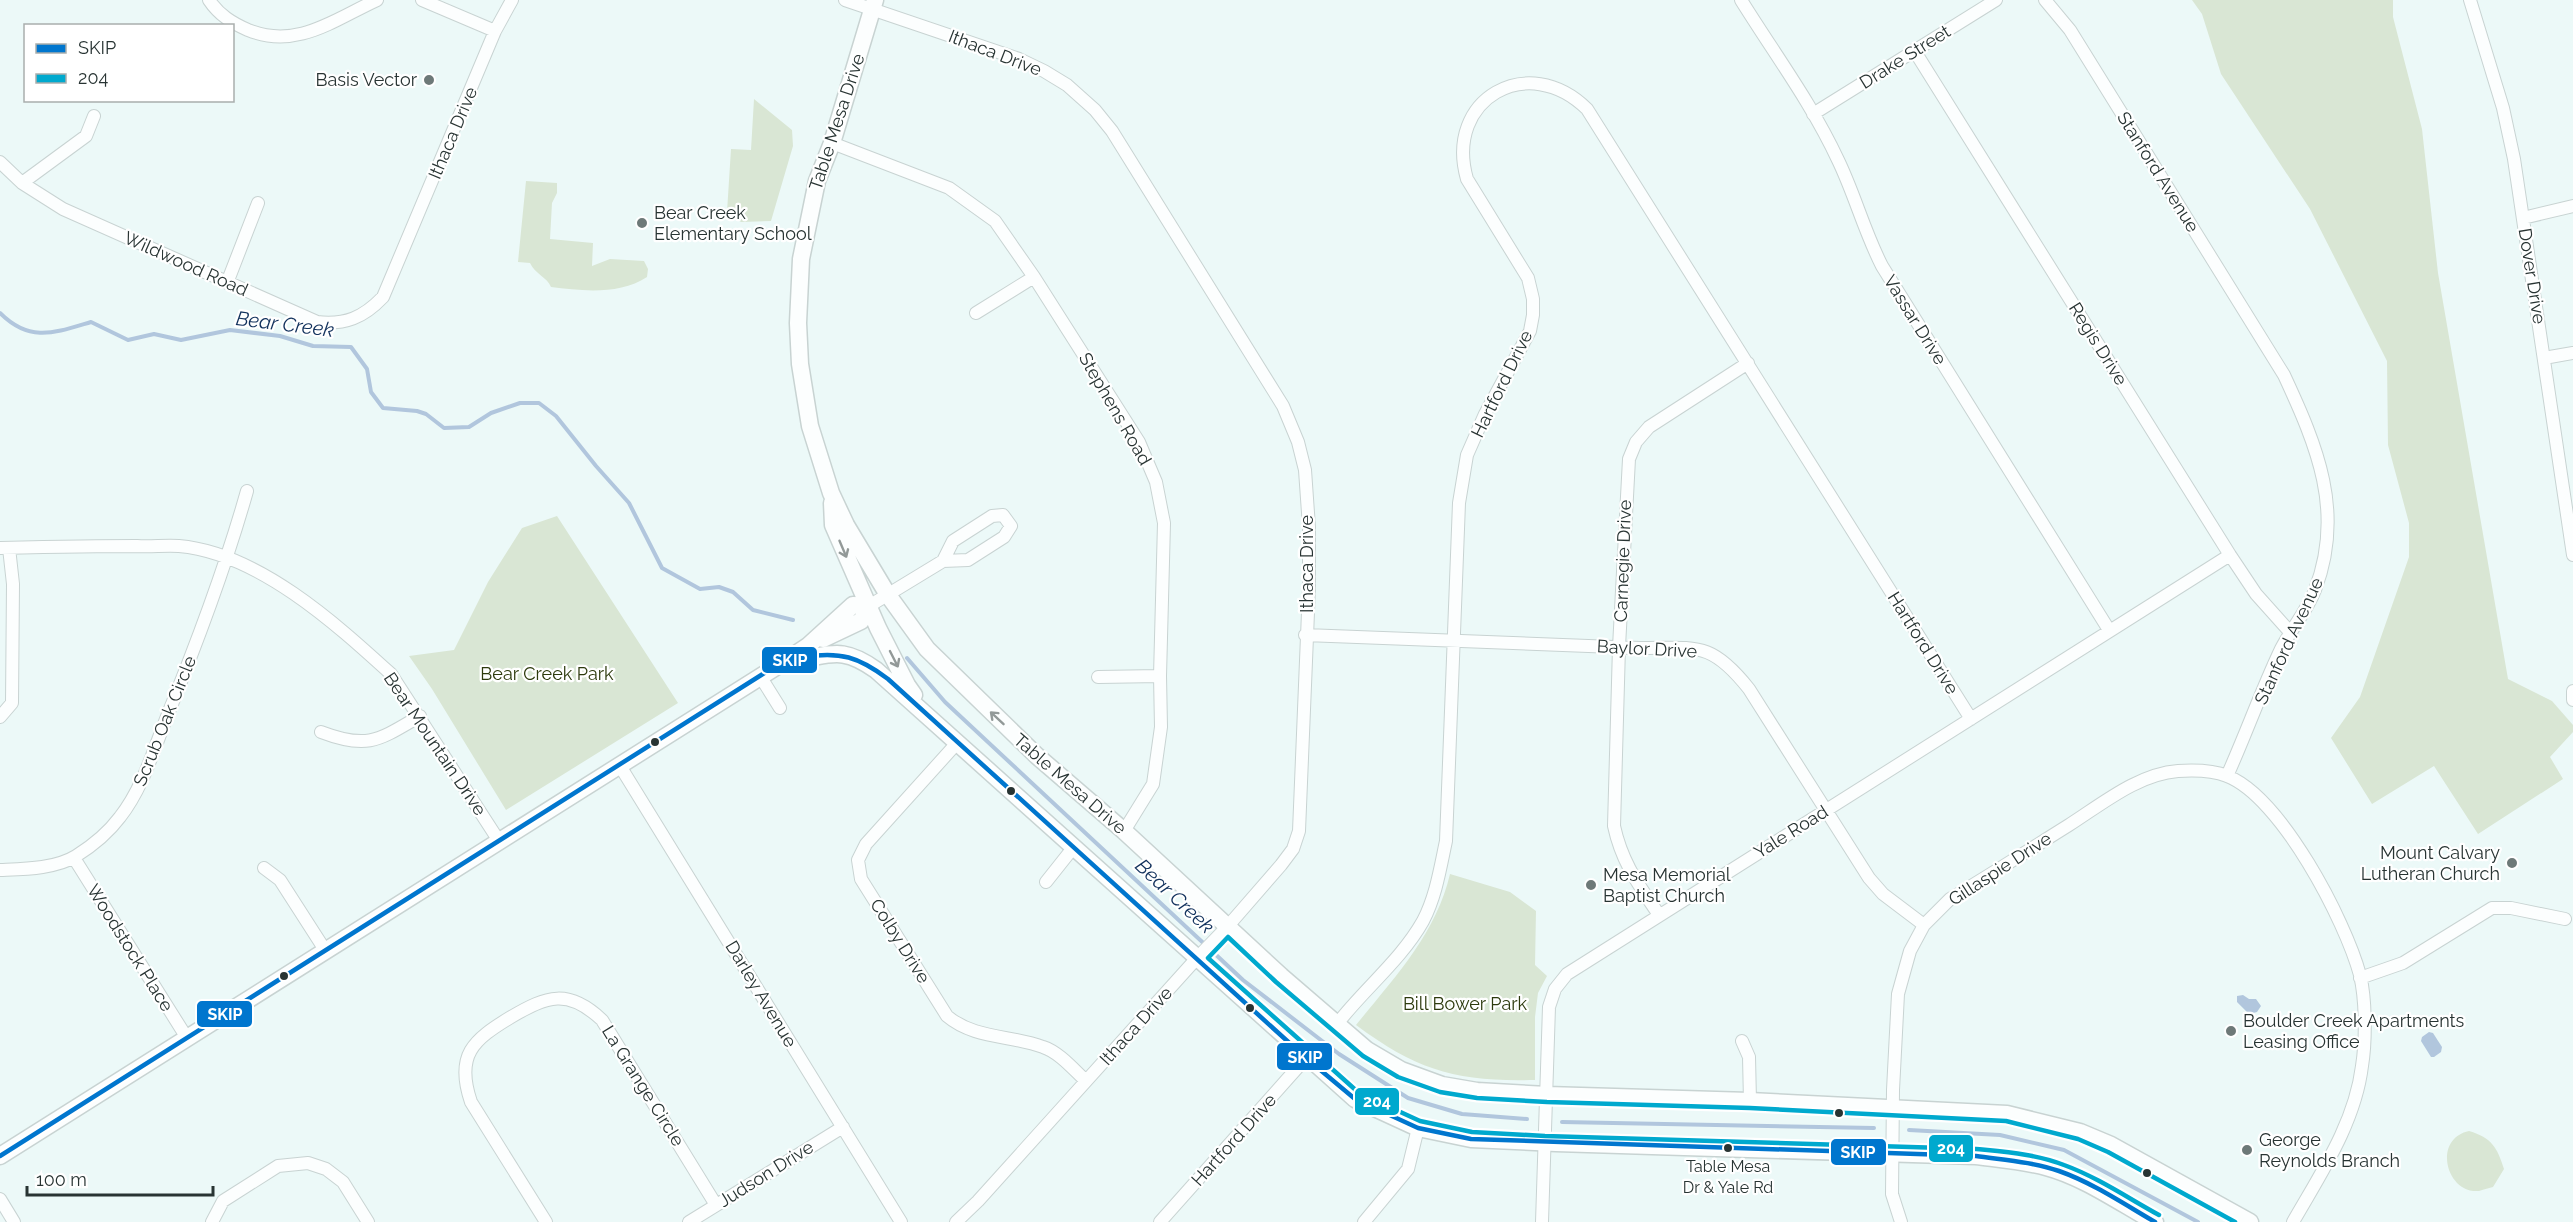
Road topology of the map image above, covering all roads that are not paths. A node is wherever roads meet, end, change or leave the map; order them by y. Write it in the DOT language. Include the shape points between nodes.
graph roads {
  1 [pos="209,0"];
  2 [pos="377,0"];
  3 [pos="422,0"];
  4 [pos="512,0"];
  5 [pos="845,0"];
  6 [pos="1741,0"];
  7 [pos="1996,0"];
  8 [pos="2045,0"];
  9 [pos="2470,0"];
  10 [pos="874,4"];
  11 [pos="495,31"];
  12 [pos="1914,50"];
  13 [pos="1813,114"];
  14 [pos="94,116"];
  15 [pos="832,143"];
  16 [pos="0,162"];
  17 [pos="22,183"];
  18 [pos="258,202"];
  19 [pos="2573,206"];
  20 [pos="2523,218"];
  21 [pos="396,267"];
  22 [pos="1034,277"];
  23 [pos="226,283"];
  24 [pos="976,313"];
  25 [pos="2573,353"];
  26 [pos="2544,358"];
  27 [pos="1748,363"];
  28 [pos="247,491"];
  29 [pos="831,493"];
  30 [pos="2570,504"];
  31 [pos="4,548"];
  32 [pos="2230,555"];
  33 [pos="2573,555"];
  34 [pos="228,557"];
  35 [pos="943,561"];
  36 [pos="888,595"];
  37 [pos="869,606"];
  38 [pos="2109,630"];
  39 [pos="2290,632"];
  40 [pos="1305,635"];
  41 [pos="1454,640"];
  42 [pos="1619,647"];
  43 [pos="787,660"];
  44 [pos="760,676"];
  45 [pos="1160,676"];
  46 [pos="1098,677"];
  47 [pos="2573,691"];
  48 [pos="2573,700"];
  49 [pos="780,708"];
  50 [pos="420,716"];
  51 [pos="929,716"];
  52 [pos="0,717"];
  53 [pos="1971,719"];
  54 [pos="321,732"];
  55 [pos="957,742"];
  56 [pos="620,766"];
  57 [pos="2227,776"];
  58 [pos="1825,811"];
  59 [pos="1124,831"];
  60 [pos="499,841"];
  61 [pos="1073,848"];
  62 [pos="74,858"];
  63 [pos="264,868"];
  64 [pos="0,870"];
  65 [pos="1046,882"];
  66 [pos="1659,915"];
  67 [pos="2565,920"];
  68 [pos="1924,925"];
  69 [pos="1223,931"];
  70 [pos="325,950"];
  71 [pos="1201,954"];
  72 [pos="2360,978"];
  73 [pos="1337,1024"];
  74 [pos="187,1038"];
  75 [pos="1742,1041"];
  76 [pos="1306,1058"];
  77 [pos="1086,1082"];
  78 [pos="1546,1095"];
  79 [pos="1750,1101"];
  80 [pos="1893,1107"];
  81 [pos="843,1127"];
  82 [pos="1418,1128"];
  83 [pos="1545,1143"];
  84 [pos="0,1155"];
  85 [pos="1892,1155"];
  86 [pos="0,1199"];
  87 [pos="716,1205"];
  88 [pos="14,1222"];
  89 [pos="212,1222"];
  90 [pos="368,1222"];
  91 [pos="546,1222"];
  92 [pos="689,1222"];
  93 [pos="902,1222"];
  94 [pos="956,1222"];
  95 [pos="1160,1222"];
  96 [pos="1364,1222"];
  97 [pos="1542,1222"];
  98 [pos="1901,1222"];
  99 [pos="2154,1222"];
  100 [pos="2250,1222"];
  101 [pos="2293,1222"];
  1 -- 2 [label="street" via="217,12 237,25 281,38 328,26"];
  3 -- 11 [label="street"];
  4 -- 11 [label="street, Ithaca Drive"];
  5 -- 10 [label="street, Ithaca Drive"];
  6 -- 13 [label="street, Vassar Drive"];
  7 -- 12 [label="street, Drake Street"];
  8 -- 39 [label="street, Stanford Avenue" via="2070,30 2284,375 2305,421 2323,474 2329,538 2314,592"];
  9 -- 20 [label="street, Dover Drive" via="2503,108"];
  10 -- 15 [label="street, Table Mesa Drive"];
  10 -- 40 [label="street, Ithaca Drive" via="1044,70 1095,110 1112,131 1283,406 1298,442 1305,471 1309,527"];
  11 -- 21 [label="street, Ithaca Drive"];
  12 -- 13 [label="street, Drake Street"];
  12 -- 32 [label="street, Regis Drive"];
  13 -- 38 [label="street, Vassar Drive" via="1839,161 1866,236 1882,266"];
  14 -- 17 [label="street" via="86,136"];
  15 -- 22 [label="street, Stephens Road" via="949,188 995,221"];
  15 -- 29 [label="street, Table Mesa Drive" via="817,181 804,239 798,323 810,426"];
  16 -- 17 [label="street, Wildwood Road"];
  17 -- 23 [label="street, Wildwood Road" via="63,209"];
  18 -- 23 [label="street"];
  19 -- 20 [label="street"];
  20 -- 26 [label="street, Dover Drive"];
  21 -- 23 [label="street, Wildwood Road" via="372,309 349,322 333,324 317,322"];
  22 -- 24 [label="street"];
  22 -- 45 [label="street, Stephens Road" via="1139,442 1156,482 1164,522"];
  25 -- 26 [label="street"];
  26 -- 30 [label="street, Dover Drive"];
  27 -- 41 [label="street, Hartford Drive" via="1587,109 1572,95 1535,82 1495,93 1478,107 1465,134 1463,164 1467,179 1528,278 1533,315 1530,331 1467,455 1457,527"];
  27 -- 42 [label="street, Carnegie Drive" via="1648,427 1636,442 1627,474"];
  27 -- 53 [label="street, Hartford Drive"];
  28 -- 34 [label="street, Scrub Oak Circle"];
  29 -- 36 [label="street, Table Mesa Drive"];
  29 -- 37 [label="street, Table Mesa Drive, one-way" via="833,525"];
  30 -- 33 [label="street, Dover Drive"];
  31 -- 34 [label="street, Bear Mountain Drive" via="179,546"];
  31 -- 52 [label="street" via="12,584 12,702"];
  32 -- 38 [label="street, Yale Road"];
  32 -- 39 [label="street, Regis Drive" via="2256,594"];
  34 -- 50 [label="street, Bear Mountain Drive" via="298,597 373,656 391,674"];
  34 -- 62 [label="street, Scrub Oak Circle" via="136,793 120,818"];
  35 -- 35 [label="street" via="968,560 1004,537 1011,526 1003,515 992,516 953,541"];
  35 -- 36 [label="street"];
  36 -- 37 [label="street"];
  59 -- 36 [label="street, Table Mesa Drive, one-way" via="965,688 927,649"];
  37 -- 43 [label="street" via="853,605"];
  37 -- 51 [label="street, Table Mesa Drive, one-way" via="907,685"];
  38 -- 53 [label="street, Yale Road"];
  39 -- 57 [label="street, Stanford Avenue"];
  40 -- 41 [label="street, Baylor Drive"];
  40 -- 69 [label="street, Ithaca Drive" via="1299,831 1293,849"];
  41 -- 42 [label="street, Baylor Drive"];
  41 -- 73 [label="street, Hartford Drive" via="1446,841 1437,887 1423,920 1403,951"];
  42 -- 58 [label="street, Baylor Drive" via="1695,648 1730,664"];
  42 -- 66 [label="street, Carnegie Drive" via="1614,826 1626,866"];
  43 -- 44 [label="street"];
  43 -- 51 [label="street, Table Mesa Drive" via="833,652 854,657 876,670"];
  44 -- 49 [label="street"];
  44 -- 56 [label="street"];
  45 -- 46 [label="street"];
  45 -- 59 [label="street, Stephens Road" via="1161,727 1153,784"];
  47 -- 48 [label="street"];
  50 -- 54 [label="street" via="381,739 355,740"];
  50 -- 60 [label="street, Bear Mountain Drive"];
  51 -- 55 [label="street, Table Mesa Drive"];
  53 -- 58 [label="street, Yale Road"];
  55 -- 61 [label="street, Table Mesa Drive"];
  55 -- 77 [label="street, Colby Drive" via="866,844 858,860 861,879 947,1016 958,1025 1045,1047"];
  56 -- 60 [label="street"];
  56 -- 81 [label="street, Darley Avenue"];
  57 -- 68 [label="street, Gillaspie Drive" via="2175,771 2138,782 1950,899"];
  57 -- 72 [label="street" via="2255,794 2277,817 2330,899"];
  58 -- 66 [label="street, Yale Road"];
  58 -- 68 [label="street, Baylor Drive" via="1869,879"];
  59 -- 69 [label="street, Table Mesa Drive"];
  60 -- 70 [label="street"];
  61 -- 65 [label="street"];
  61 -- 71 [label="street, Table Mesa Drive"];
  62 -- 64 [label="street, Scrub Oak Circle" via="32,868"];
  62 -- 74 [label="street, Woodstock Place"];
  63 -- 70 [label="street" via="280,880"];
  66 -- 78 [label="street, Yale Road" via="1567,974 1555,989 1549,1007"];
  67 -- 72 [label="street" via="2511,908 2492,908 2403,963"];
  68 -- 80 [label="street, Gillaspie Drive" via="1901,980"];
  69 -- 71 [label="street, Ithaca Drive"];
  69 -- 73 [label="street, Table Mesa Drive"];
  70 -- 74 [label="street"];
  71 -- 76 [label="street, Table Mesa Drive"];
  71 -- 77 [label="street, Ithaca Drive"];
  72 -- 101 [label="street" via="2363,1065 2356,1097 2342,1134"];
  73 -- 78 [label="street, Table Mesa Drive" via="1367,1050 1401,1070 1442,1085"];
  74 -- 84 [label="street"];
  75 -- 79 [label="street" via="1749,1057"];
  76 -- 82 [label="street, Table Mesa Drive" via="1355,1099"];
  76 -- 95 [label="street, Hartford Drive"];
  77 -- 94 [label="street, Ithaca Drive"];
  78 -- 79 [label="street, Table Mesa Drive"];
  78 -- 83 [label="street, Yale Road"];
  79 -- 80 [label="street, Table Mesa Drive"];
  80 -- 85 [label="street, Gillaspie Drive"];
  80 -- 100 [label="street, Table Mesa Drive" via="2007,1113 2080,1132 2139,1159"];
  81 -- 87 [label="street, Judson Drive"];
  81 -- 93 [label="street, Darley Avenue"];
  82 -- 83 [label="street, Table Mesa Drive" via="1471,1138"];
  82 -- 96 [label="street" via="1408,1169"];
  83 -- 85 [label="street, Table Mesa Drive"];
  83 -- 97 [label="street, Yale Road"];
  85 -- 98 [label="street, Gillaspie Drive" via="1892,1194"];
  85 -- 99 [label="street, Table Mesa Drive" via="1976,1156 2048,1167 2082,1181"];
  86 -- 88 [label="street"];
  87 -- 91 [label="street, La Grange Circle" via="602,1020 586,1006 567,999 551,999 537,1002 481,1036 466,1064 465,1084 471,1102"];
  87 -- 92 [label="street, Judson Drive"];
  89 -- 90 [label="street" via="223,1201 278,1166 308,1163 326,1169 343,1182"];
}
